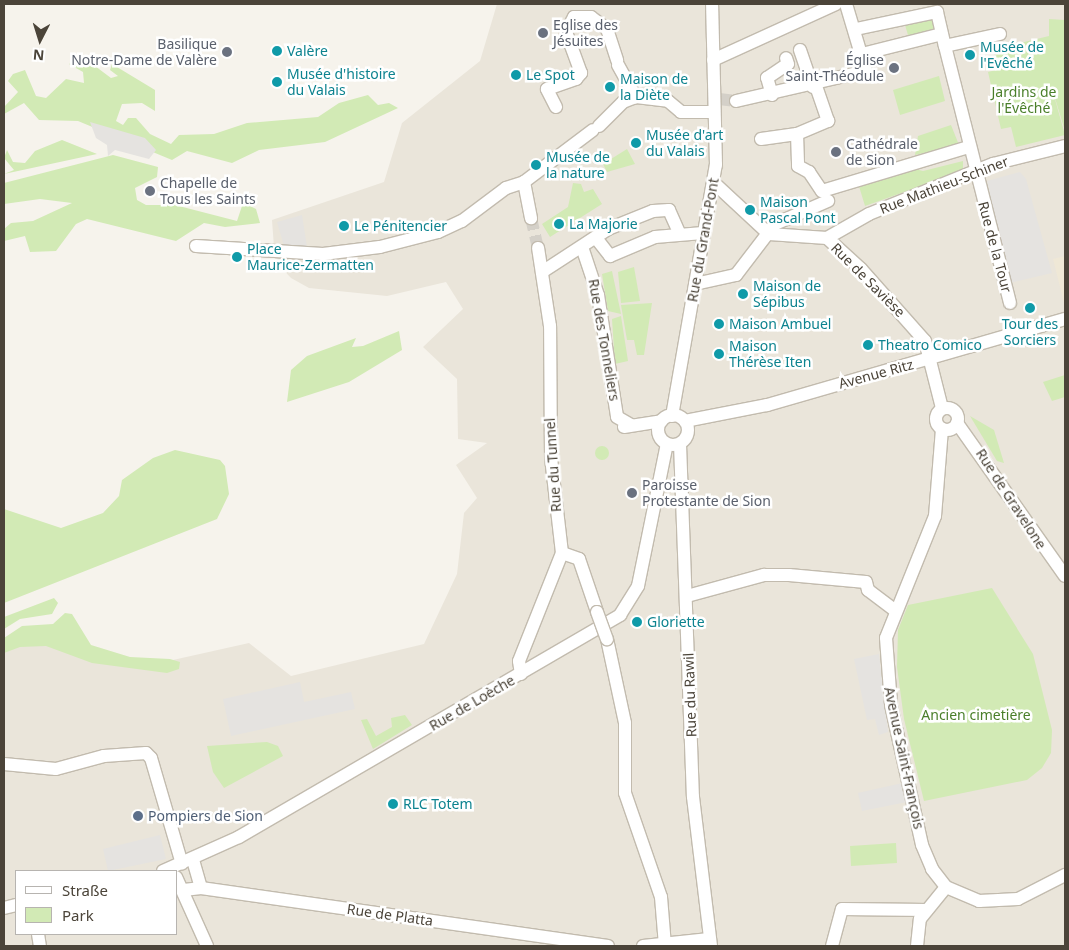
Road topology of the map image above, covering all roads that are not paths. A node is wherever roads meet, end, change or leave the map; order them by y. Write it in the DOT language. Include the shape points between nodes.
graph roads {
  1 [pos="712,4"];
  2 [pos="836,4"];
  3 [pos="846,4"];
  4 [pos="811,8"];
  5 [pos="856,29"];
  6 [pos="1000,34"];
  7 [pos="943,40"];
  8 [pos="800,50"];
  9 [pos="862,54"];
  10 [pos="786,58"];
  11 [pos="713,60"];
  12 [pos="814,86"];
  13 [pos="772,95"];
  14 [pos="636,97"];
  15 [pos="736,101"];
  16 [pos="556,107"];
  17 [pos="713,112"];
  18 [pos="797,134"];
  19 [pos="761,139"];
  20 [pos="1065,146"];
  21 [pos="969,147"];
  22 [pos="976,171"];
  23 [pos="524,182"];
  24 [pos="713,182"];
  25 [pos="825,196"];
  26 [pos="531,218"];
  27 [pos="680,232"];
  28 [pos="703,233"];
  29 [pos="769,234"];
  30 [pos="596,238"];
  31 [pos="827,238"];
  32 [pos="196,246"];
  33 [pos="582,247"];
  34 [pos="538,248"];
  35 [pos="542,272"];
  36 [pos="695,284"];
  37 [pos="1010,303"];
  38 [pos="1065,319"];
  39 [pos="930,360"];
  40 [pos="942,408"];
  41 [pos="667,418"];
  42 [pos="685,422"];
  43 [pos="958,423"];
  44 [pos="630,425"];
  45 [pos="942,429"];
  46 [pos="664,441"];
  47 [pos="680,444"];
  48 [pos="568,554"];
  49 [pos="1065,576"];
  50 [pos="687,596"];
  51 [pos="895,610"];
  52 [pos="522,674"];
  53 [pos="4,764"];
  54 [pos="176,869"];
  55 [pos="178,871"];
  56 [pos="178,874"];
  57 [pos="1065,875"];
  58 [pos="946,887"];
  59 [pos="201,888"];
  60 [pos="184,890"];
  61 [pos="927,910"];
  62 [pos="195,916"];
  63 [pos="711,942"];
  64 [pos="665,945"];
  65 [pos="207,946"];
  66 [pos="608,946"];
  67 [pos="643,946"];
  68 [pos="832,946"];
  69 [pos="917,946"];
  1 -- 11 [label="street, Rue du Grand-Pont"];
  2 -- 4 [label="street"];
  3 -- 5 [label="street"];
  4 -- 11 [label="street"];
  5 -- 7 [label="street, Rue de la Tour" via="937,12"];
  5 -- 9 [label="street"];
  6 -- 7 [label="street"];
  7 -- 9 [label="street"];
  7 -- 21 [label="street, Rue de la Tour"];
  8 -- 12 [label="street"];
  9 -- 12 [label="street" via="866,71"];
  10 -- 13 [label="street" via="788,64 767,78"];
  11 -- 17 [label="street, Rue du Grand-Pont" via="716,98"];
  12 -- 13 [label="street"];
  12 -- 18 [label="street" via="828,121"];
  13 -- 15 [label="street"];
  14 -- 16 [label="street" via="618,62 607,29 591,17 574,17 566,32 581,73 576,80 547,89"];
  14 -- 17 [label="street" via="668,102 681,112"];
  14 -- 23 [label="street"];
  17 -- 24 [label="street, Rue du Grand-Pont" via="717,149"];
  18 -- 19 [label="street"];
  18 -- 25 [label="street" via="798,166 810,172"];
  20 -- 22 [label="street, Rue Mathieu-Schiner"];
  21 -- 22 [label="street, Rue de la Tour"];
  21 -- 25 [label="street"];
  22 -- 31 [label="street, Rue Mathieu-Schiner" via="870,214"];
  22 -- 37 [label="street, Rue de la Tour"];
  23 -- 26 [label="street"];
  23 -- 32 [label="street" via="506,188 462,221 438,232 380,247 298,255"];
  24 -- 28 [label="street, Rue du Grand-Pont"];
  24 -- 29 [label="street"];
  25 -- 29 [label="street" via="776,224"];
  27 -- 28 [label="street"];
  27 -- 30 [label="street" via="610,256"];
  27 -- 30 [label="street" via="669,210 653,211"];
  28 -- 36 [label="street, Rue du Grand-Pont"];
  29 -- 31 [label="street, Rue de Savièse"];
  29 -- 36 [label="street" via="736,275"];
  30 -- 33 [label="street"];
  31 -- 39 [label="street, Rue de Savièse" via="892,301 926,344"];
  33 -- 35 [label="street"];
  33 -- 44 [label="street, Rue des Tonneliers" via="598,295 617,417"];
  34 -- 35 [label="street, Rue du Tunnel"];
  35 -- 48 [label="street, Rue du Tunnel" via="550,326 551,458"];
  36 -- 41 [label="street, Rue du Grand-Pont"];
  38 -- 39 [label="street, Avenue Ritz"];
  39 -- 40 [label="street"];
  39 -- 42 [label="street, Avenue Ritz" via="758,407"];
  40 -- 43 [label="street" via="955,411"];
  40 -- 45 [label="street" via="936,416"];
  41 -- 42 [label="street"];
  41 -- 44 [label="street"];
  41 -- 46 [label="street, Rue du Grand-Pont"];
  42 -- 47 [label="street, Rue du Rawil" via="688,431"];
  43 -- 45 [label="street" via="951,429"];
  43 -- 49 [label="street, Rue de Gravelone"];
  44 -- 46 [label="street, Rue des Tonneliers" via="620,429 642,429"];
  45 -- 51 [label="street, Avenue Saint-François" via="935,516"];
  46 -- 47 [label="street"];
  46 -- 52 [label="street, Rue de Loèche" via="632,601 610,623"];
  47 -- 50 [label="street, Rue du Rawil"];
  48 -- 52 [label="street, Rue du Tunnel" via="520,661"];
  48 -- 64 [label="street, bridge" via="598,612 607,639 624,722 625,793 661,897"];
  50 -- 51 [label="street" via="764,574 789,575 866,582 868,590"];
  50 -- 63 [label="street, Rue du Rawil" via="693,797"];
  51 -- 58 [label="street, Avenue Saint-François" via="886,638 888,688 926,858"];
  52 -- 54 [label="street, Rue de Loèche"];
  53 -- 54 [label="street" via="56,769 104,756 146,753 152,758"];
  55 -- 59 [label="street"];
  56 -- 60 [label="street"];
  57 -- 58 [label="street" via="1004,902 968,899"];
  58 -- 61 [label="street"];
  59 -- 60 [label="street, Rue de Platta"];
  59 -- 62 [label="street"];
  59 -- 66 [label="street, Rue de Platta"];
  60 -- 62 [label="street"];
  61 -- 68 [label="street" via="842,909"];
  61 -- 69 [label="street" via="915,936"];
  62 -- 65 [label="street"];
  63 -- 64 [label="street"];
  64 -- 67 [label="street"];
}
